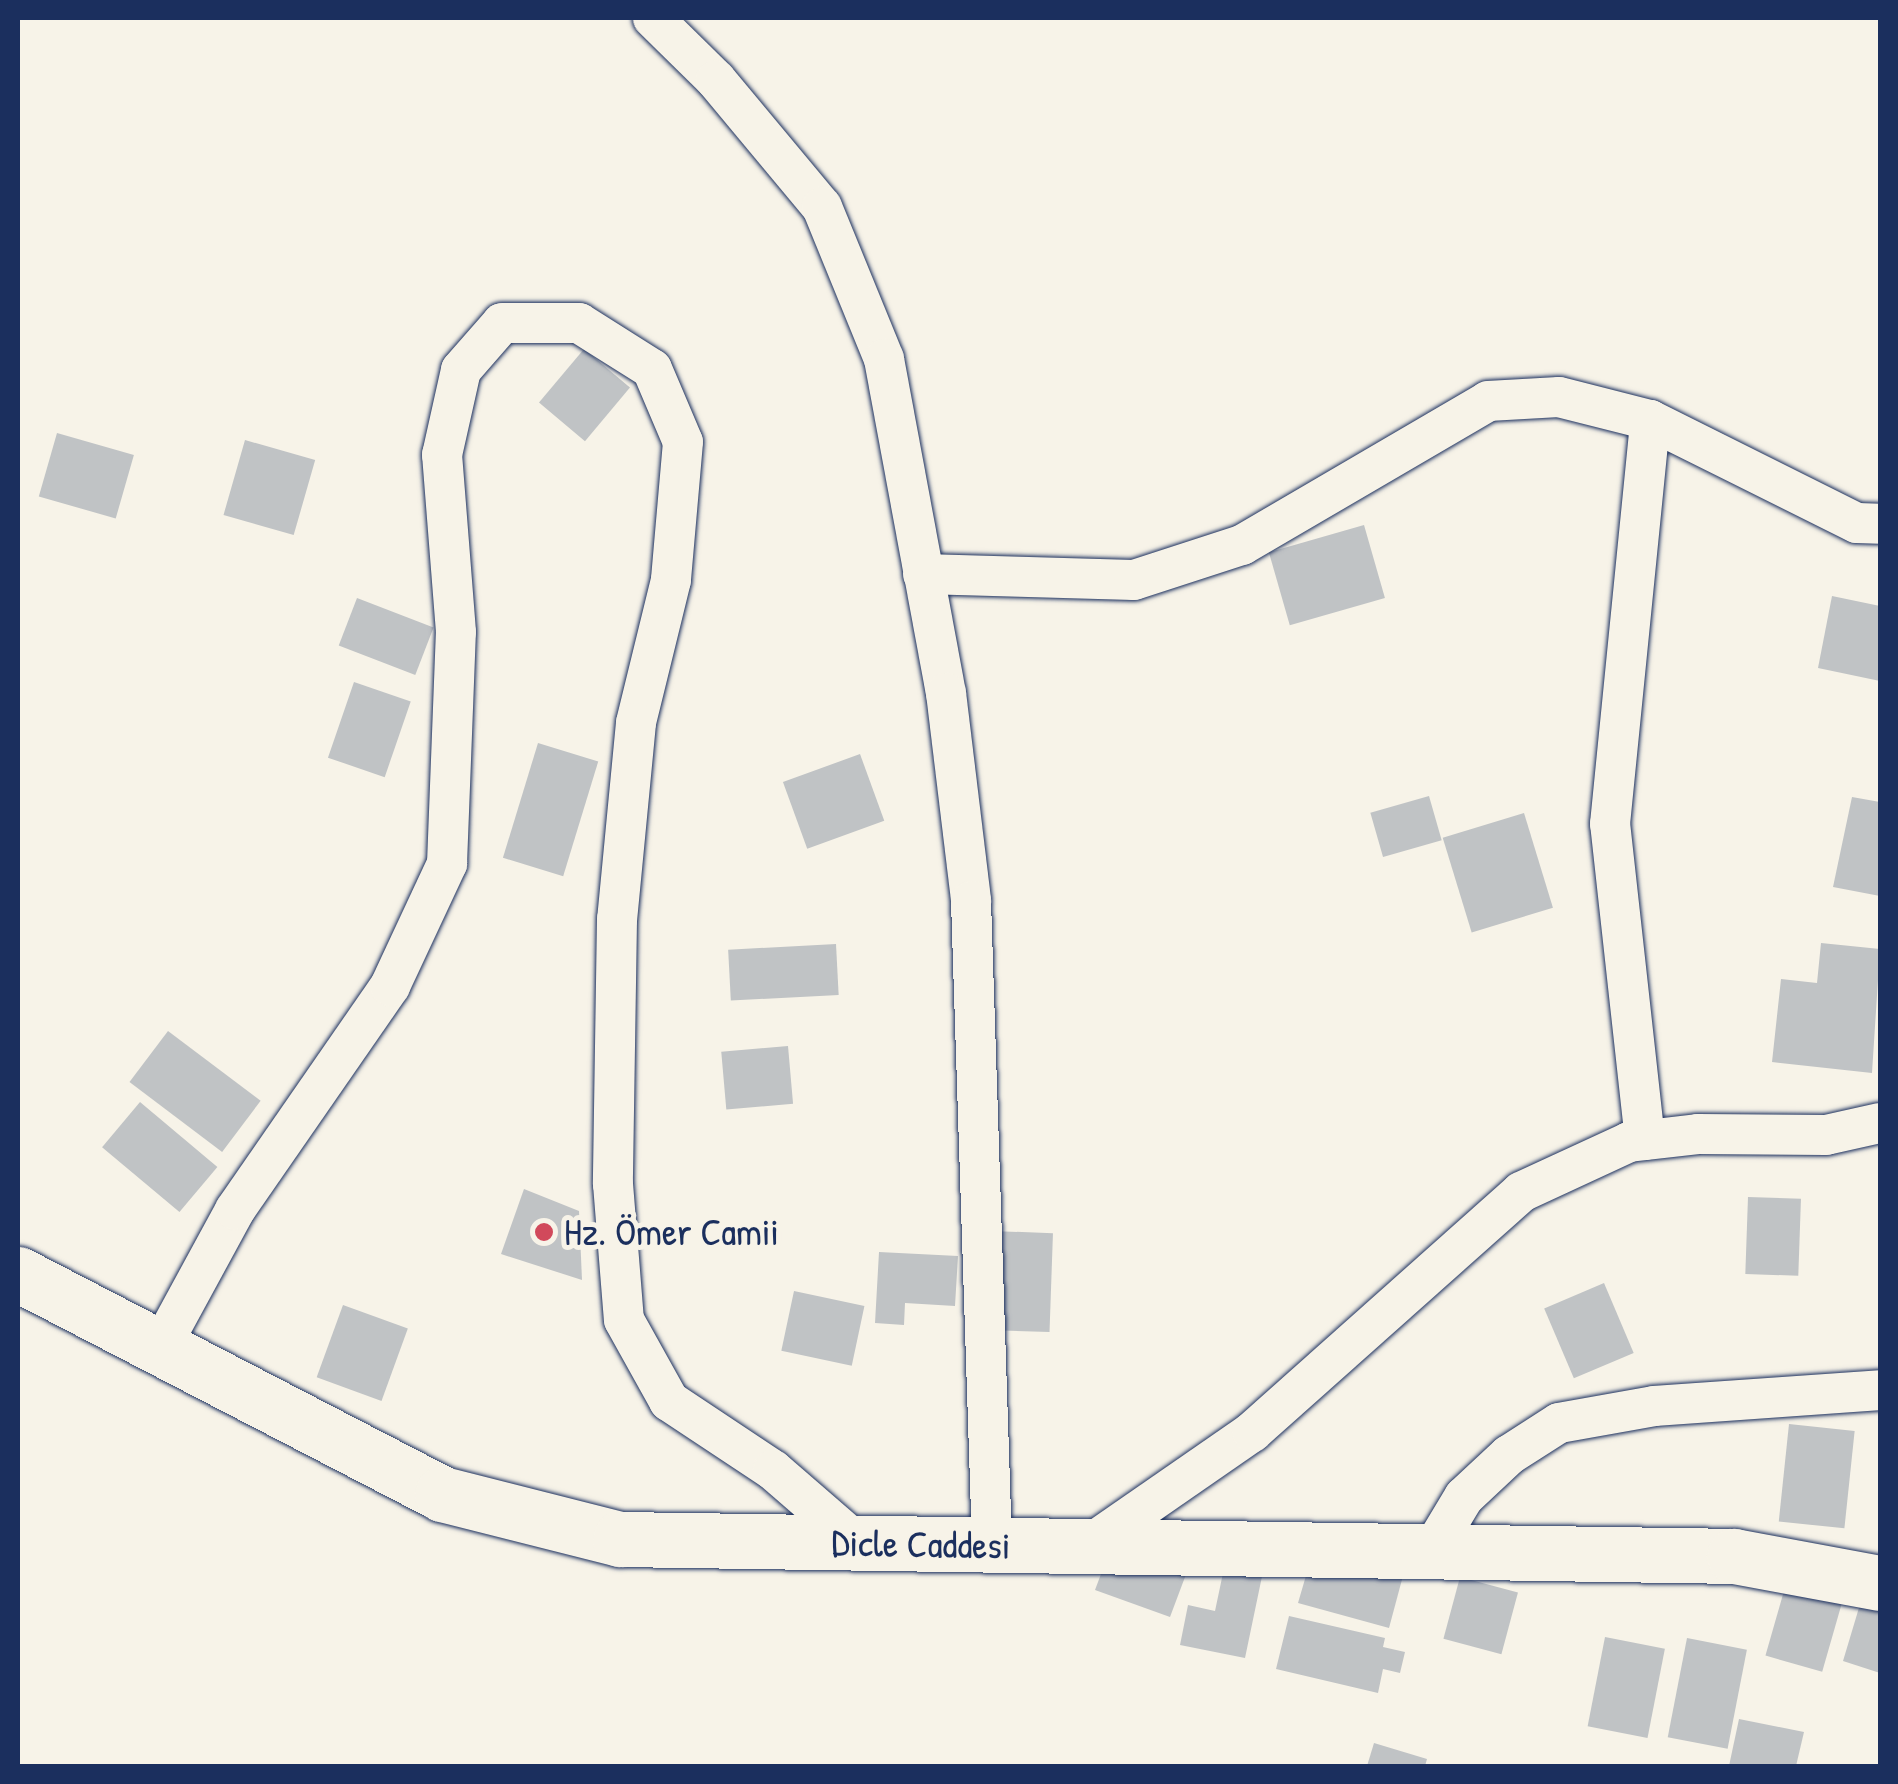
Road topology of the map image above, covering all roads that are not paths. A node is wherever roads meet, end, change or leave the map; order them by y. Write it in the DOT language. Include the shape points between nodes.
graph roads {
  1 [pos="653,18"];
  2 [pos="1650,420"];
  3 [pos="1880,524"];
  4 [pos="924,574"];
  5 [pos="1880,1123"];
  6 [pos="1644,1140"];
  7 [pos="18,1274"];
  8 [pos="158,1350"];
  9 [pos="1880,1390"];
  10 [pos="856,1542"];
  11 [pos="992,1544"];
  12 [pos="1082,1549"];
  13 [pos="1432,1550"];
  14 [pos="1880,1583"];
  1 -- 4 [label="street" via="716,80 822,207 884,358"];
  2 -- 3 [label="street" via="1857,523"];
  2 -- 4 [label="street" via="1559,398 1488,401 1242,544 1134,580"];
  2 -- 6 [label="street" via="1610,824"];
  4 -- 11 [label="street" via="971,901"];
  5 -- 6 [label="street" via="1826,1135"];
  6 -- 12 [label="street" via="1520,1192 1252,1432"];
  7 -- 8 [label="street, Dicle Caddesi"];
  8 -- 10 [label="street, Dicle Caddesi" via="442,1494 620,1539"];
  8 -- 10 [label="street" via="236,1210 390,986 447,864 456,632 442,456 461,370 502,322 578,323 652,369 683,442 671,580 636,723 617,919 613,1184 624,1320 669,1401 773,1470"];
  9 -- 13 [label="street" via="1654,1406 1560,1422 1509,1455 1464,1497"];
  10 -- 11 [label="street, Dicle Caddesi"];
  11 -- 12 [label="street, Dicle Caddesi"];
  12 -- 13 [label="street, Dicle Caddesi"];
  13 -- 14 [label="street, Dicle Caddesi" via="1517,1558 1734,1556"];
}
